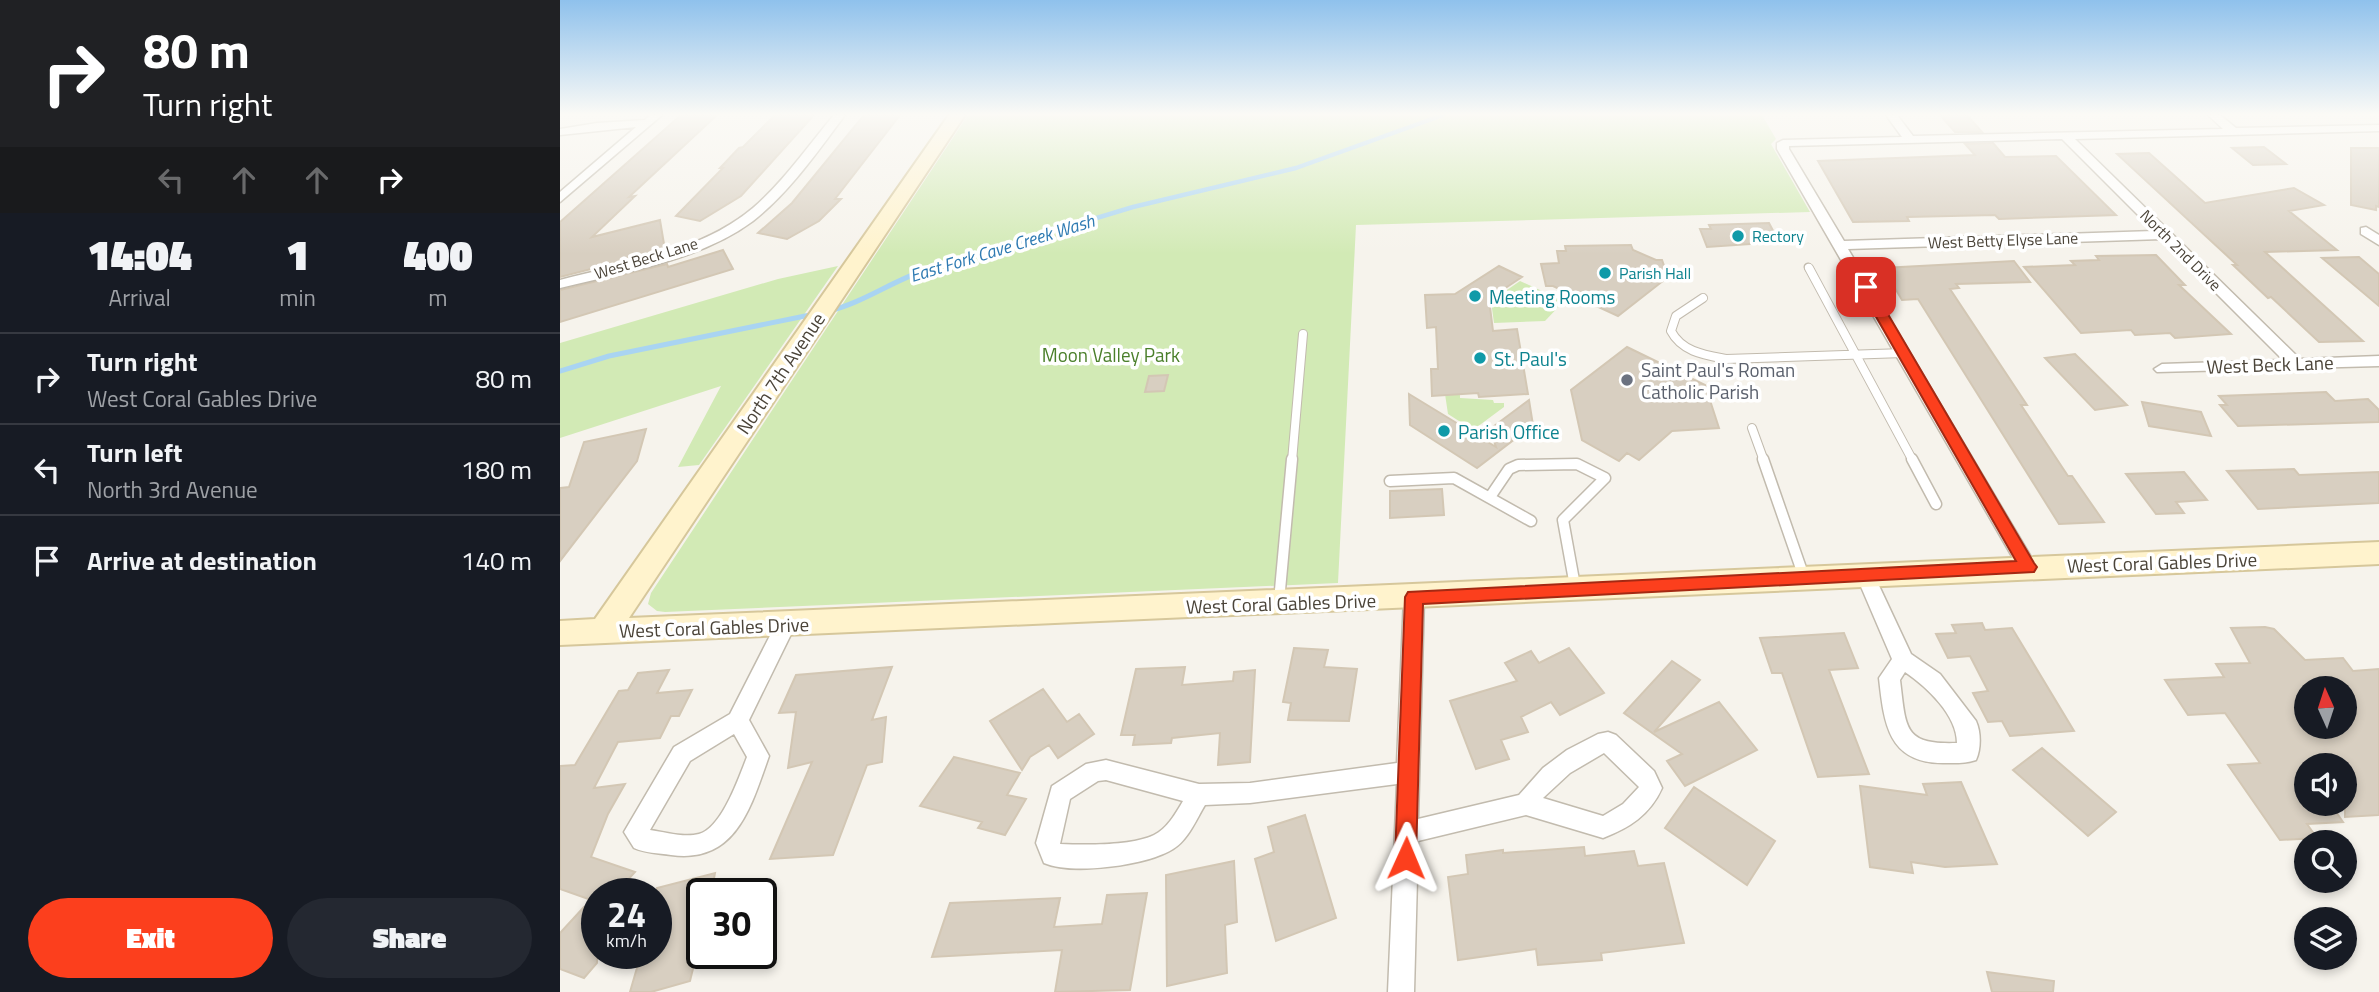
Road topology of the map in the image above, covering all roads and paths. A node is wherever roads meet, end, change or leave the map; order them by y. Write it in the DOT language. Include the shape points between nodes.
graph roads {
  1 [pos="603,161"];
  2 [pos="800,161"];
  3 [pos="925,161"];
  4 [pos="1790,161"];
  5 [pos="2091,161"];
  6 [pos="560,198"];
  7 [pos="2366,231"];
  8 [pos="2165,235"];
  9 [pos="2379,241"];
  10 [pos="1841,245"];
  11 [pos="1808,267"];
  12 [pos="560,284"];
  13 [pos="1703,298"];
  14 [pos="1303,334"];
  15 [pos="1904,353"];
  16 [pos="1856,355"];
  17 [pos="2379,360"];
  18 [pos="2296,364"];
  19 [pos="2162,369"];
  20 [pos="1752,428"];
  21 [pos="1391,481"];
  22 [pos="1490,497"];
  23 [pos="1936,504"];
  24 [pos="1531,521"];
  25 [pos="2379,553"];
  26 [pos="2028,567"];
  27 [pos="1865,575"];
  28 [pos="1805,578"];
  29 [pos="1575,588"];
  30 [pos="1414,597"];
  31 [pos="1279,603"];
  32 [pos="786,624"];
  33 [pos="603,632"];
  34 [pos="560,633"];
  35 [pos="1902,660"];
  36 [pos="738,721"];
  37 [pos="1407,772"];
  38 [pos="1199,795"];
  39 [pos="1526,804"];
  40 [pos="1406,833"];
  41 [pos="1401,992"];
  1 -- 6 [label="street"];
  2 -- 12 [label="street, West Beck Lane" via="760,208 731,229 685,248"];
  3 -- 33 [label="street, North 7th Avenue"];
  4 -- 10 [label="street"];
  5 -- 8 [label="street, North 2nd Drive"];
  7 -- 9 [label="street"];
  8 -- 10 [label="street, West Betty Elyse Lane"];
  8 -- 18 [label="street, North 2nd Drive"];
  10 -- 15 [label="street"];
  11 -- 16 [label="lane"];
  13 -- 16 [label="lane" via="1672,322 1671,335 1689,349 1726,359"];
  14 -- 31 [label="lane"];
  15 -- 16 [label="lane"];
  15 -- 26 [label="street"];
  16 -- 23 [label="lane"];
  17 -- 18 [label="street, West Beck Lane"];
  18 -- 19 [label="street, West Beck Lane"];
  20 -- 28 [label="lane"];
  21 -- 22 [label="lane" via="1454,478"];
  22 -- 24 [label="lane"];
  22 -- 29 [label="lane" via="1509,469 1518,465 1577,464 1605,478 1563,520"];
  25 -- 26 [label="street, West Coral Gables Drive"];
  26 -- 27 [label="street, West Coral Gables Drive"];
  27 -- 28 [label="street, West Coral Gables Drive"];
  27 -- 35 [label="street"];
  28 -- 29 [label="street, West Coral Gables Drive"];
  29 -- 30 [label="street, West Coral Gables Drive"];
  30 -- 31 [label="street, West Coral Gables Drive"];
  30 -- 37 [label="street"];
  31 -- 32 [label="street, West Coral Gables Drive"];
  32 -- 33 [label="street, West Coral Gables Drive"];
  32 -- 36 [label="street"];
  33 -- 34 [label="street, West Coral Gables Drive"];
  35 -- 35 [label="street" via="1889,678 1903,737 1918,751 1968,753 1968,728 1933,680"];
  36 -- 36 [label="street" via="682,754 639,824 636,832 642,839 700,846 725,830 758,756"];
  37 -- 38 [label="street" via="1250,793"];
  37 -- 40 [label="street"];
  38 -- 38 [label="street" via="1117,772 1094,771 1060,793 1048,843 1052,855 1073,858 1156,847 1173,835"];
  39 -- 39 [label="street" via="1603,827 1647,797 1651,788 1608,742 1592,745 1536,789"];
  39 -- 40 [label="street"];
  40 -- 41 [label="street"];
}
